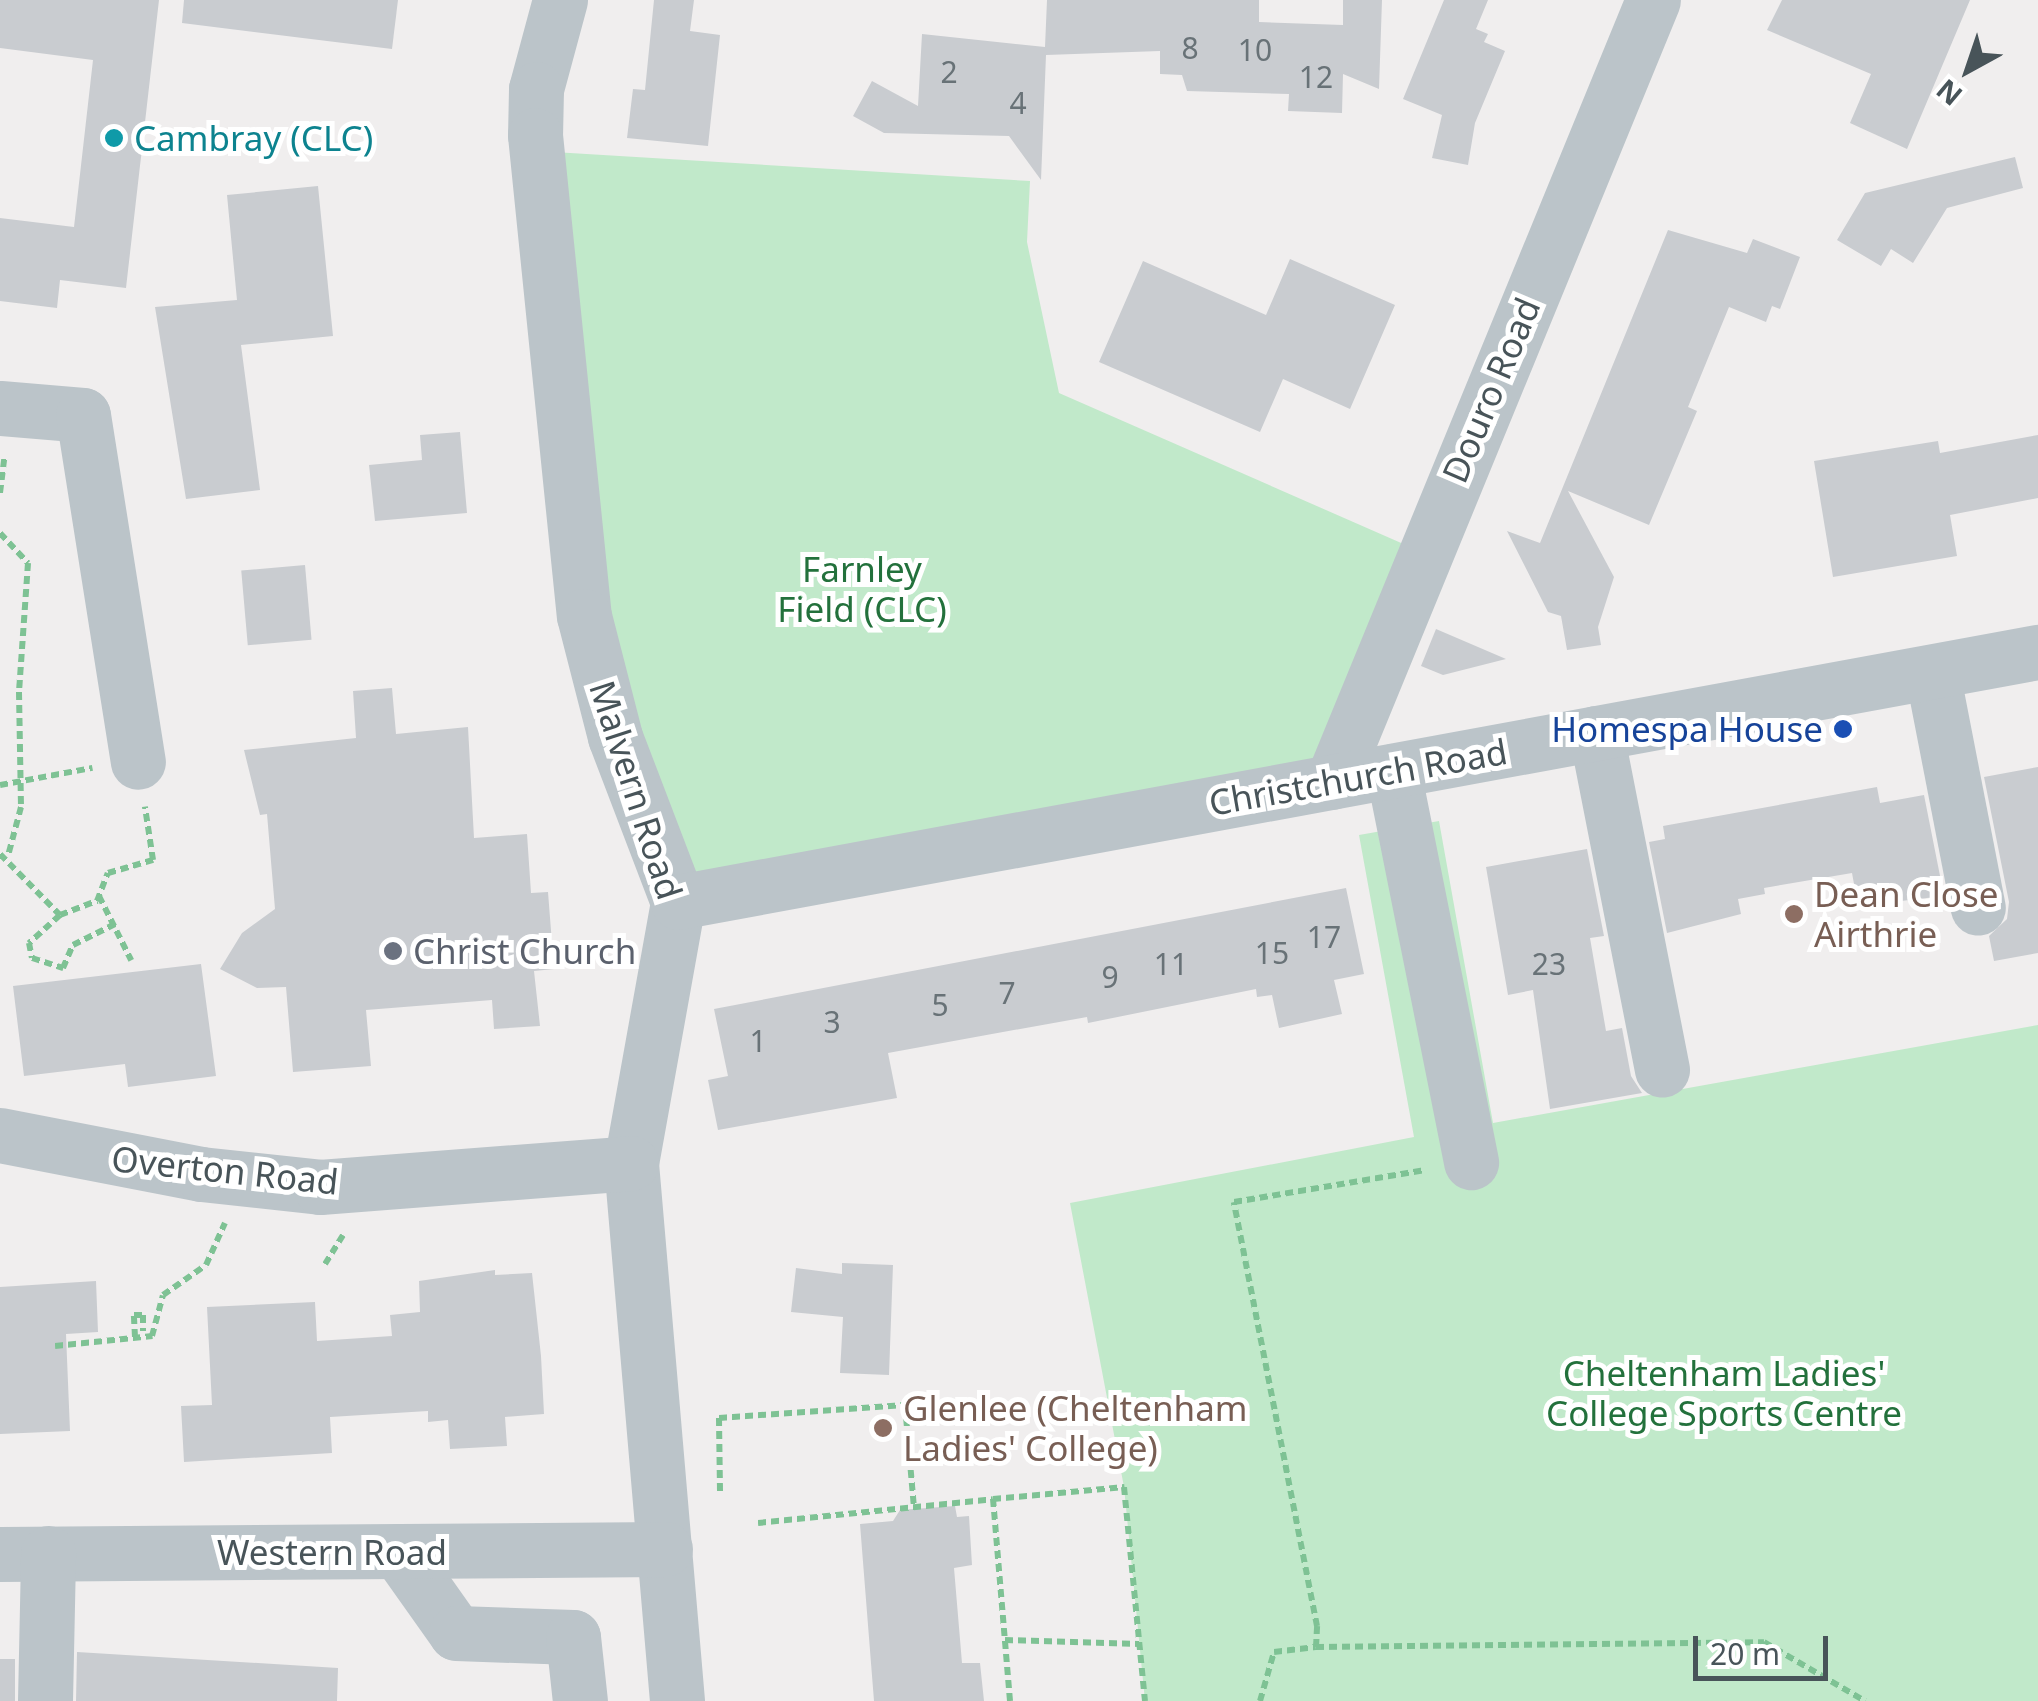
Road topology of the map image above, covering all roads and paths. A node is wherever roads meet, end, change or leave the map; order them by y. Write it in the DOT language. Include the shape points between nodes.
graph roads {
  1 [pos="560,0"];
  2 [pos="1654,0"];
  3 [pos="0,408"];
  4 [pos="0,533"];
  5 [pos="2038,652"];
  6 [pos="1932,672"];
  7 [pos="1596,734"];
  8 [pos="138,762"];
  9 [pos="1394,770"];
  10 [pos="20,778"];
  11 [pos="1332,782"];
  12 [pos="0,786"];
  13 [pos="4,855"];
  14 [pos="100,896"];
  15 [pos="678,902"];
  16 [pos="1978,908"];
  17 [pos="60,915"];
  18 [pos="115,924"];
  19 [pos="131,960"];
  20 [pos="1662,1070"];
  21 [pos="0,1135"];
  22 [pos="1470,1162"];
  23 [pos="630,1163"];
  24 [pos="234,1177"];
  25 [pos="144,1330"];
  26 [pos="135,1337"];
  27 [pos="55,1346"];
  28 [pos="720,1491"];
  29 [pos="992,1499"];
  30 [pos="914,1507"];
  31 [pos="758,1523"];
  32 [pos="664,1549"];
  33 [pos="545,1550"];
  34 [pos="398,1551"];
  35 [pos="24,1554"];
  36 [pos="552,1636"];
  37 [pos="1004,1640"];
  38 [pos="1139,1644"];
  39 [pos="1316,1647"];
  40 [pos="45,1701"];
  41 [pos="580,1701"];
  42 [pos="678,1701"];
  43 [pos="1010,1701"];
  44 [pos="1145,1701"];
  45 [pos="1260,1701"];
  46 [pos="1865,1701"];
  1 -- 15 [label="street, Malvern Road" via="536,89 535,135 584,616 615,737"];
  2 -- 11 [label="street, Douro Road"];
  3 -- 8 [label="street" via="83,415"];
  4 -- 10 [label="path" via="28,564"];
  5 -- 6 [label="street, Christchurch Road"];
  6 -- 7 [label="street, Christchurch Road"];
  6 -- 16 [label="street"];
  7 -- 9 [label="street, Christchurch Road"];
  7 -- 20 [label="street"];
  8 -- 10 [label="path"];
  8 -- 14 [label="path" via="153,860 108,874"];
  9 -- 11 [label="street, Christchurch Road"];
  9 -- 22 [label="street"];
  10 -- 12 [label="path"];
  10 -- 13 [label="path" via="21,808"];
  11 -- 15 [label="street, Christchurch Road"];
  13 -- 17 [label="path"];
  14 -- 17 [label="path"];
  14 -- 18 [label="path"];
  15 -- 23 [label="street, Malvern Road"];
  17 -- 18 [label="path" via="28,943 32,958 63,968 74,945"];
  18 -- 19 [label="path"];
  21 -- 24 [label="street, Overton Road"];
  22 -- 39 [label="path" via="1234,1202"];
  23 -- 24 [label="street, Overton Road" via="320,1187"];
  23 -- 32 [label="street, Malvern Road"];
  24 -- 26 [label="path" via="227,1218 206,1265 164,1295 152,1336"];
  25 -- 26 [label="path" via="143,1315 134,1316"];
  26 -- 27 [label="path"];
  28 -- 30 [label="path" via="719,1418 904,1406"];
  29 -- 30 [label="path"];
  29 -- 37 [label="path"];
  29 -- 38 [label="path" via="1124,1487"];
  30 -- 31 [label="path"];
  32 -- 33 [label="street, Western Road"];
  32 -- 42 [label="street, Malvern Road"];
  33 -- 34 [label="street, Western Road"];
  33 -- 36 [label="street"];
  34 -- 35 [label="street, Western Road"];
  34 -- 36 [label="street" via="456,1633"];
  35 -- 40 [label="street"];
  36 -- 41 [label="street" via="572,1638"];
  37 -- 38 [label="path"];
  37 -- 43 [label="path"];
  38 -- 44 [label="path"];
  39 -- 45 [label="path" via="1274,1652"];
  39 -- 46 [label="path" via="1764,1642"];
}
